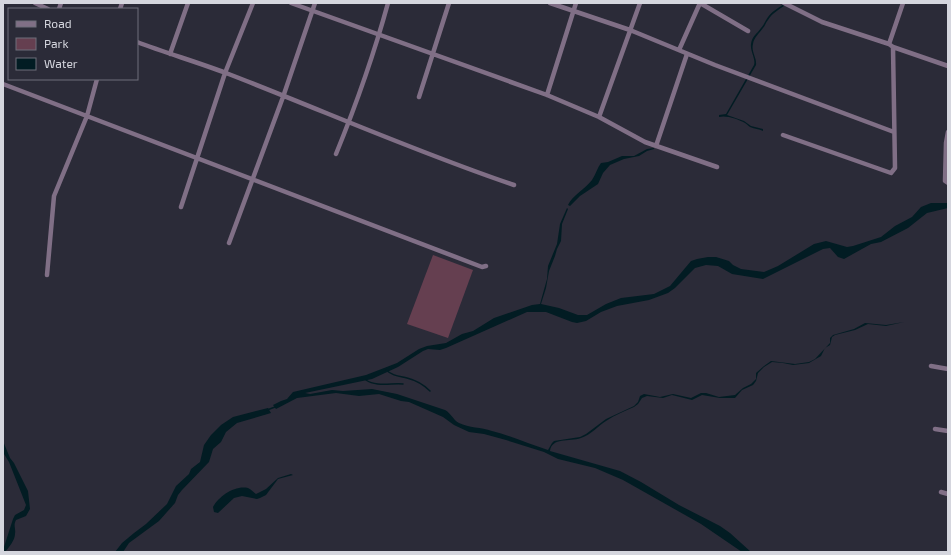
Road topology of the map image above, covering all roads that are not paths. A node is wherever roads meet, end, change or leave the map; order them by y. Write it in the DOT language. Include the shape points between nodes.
graph roads {
  1 [pos="35,3"];
  2 [pos="188,3"];
  3 [pos="253,3"];
  4 [pos="292,3"];
  5 [pos="315,3"];
  6 [pos="388,3"];
  7 [pos="449,3"];
  8 [pos="550,3"];
  9 [pos="576,3"];
  10 [pos="640,3"];
  11 [pos="784,3"];
  12 [pos="903,3"];
  13 [pos="46,8"];
  14 [pos="313,10"];
  15 [pos="573,12"];
  16 [pos="630,30"];
  17 [pos="748,31"];
  18 [pos="379,35"];
  19 [pos="138,42"];
  20 [pos="891,46"];
  21 [pos="679,50"];
  22 [pos="170,54"];
  23 [pos="687,54"];
  24 [pos="433,55"];
  25 [pos="948,66"];
  26 [pos="225,73"];
  27 [pos="97,80"];
  28 [pos="3,84"];
  29 [pos="547,95"];
  30 [pos="283,97"];
  31 [pos="419,97"];
  32 [pos="87,116"];
  33 [pos="599,116"];
  34 [pos="348,123"];
  35 [pos="894,132"];
  36 [pos="948,132"];
  37 [pos="783,135"];
  38 [pos="656,146"];
  39 [pos="336,154"];
  40 [pos="196,158"];
  41 [pos="717,167"];
  42 [pos="253,179"];
  43 [pos="948,183"];
  44 [pos="514,185"];
  45 [pos="181,208"];
  46 [pos="229,243"];
  47 [pos="486,266"];
  48 [pos="47,275"];
  49 [pos="931,366"];
  50 [pos="948,369"];
  51 [pos="936,429"];
  52 [pos="948,431"];
  53 [pos="941,492"];
  54 [pos="948,494"];
  1 -- 13 [label="street"];
  2 -- 22 [label="street"];
  3 -- 26 [label="street"];
  4 -- 14 [label="street"];
  5 -- 14 [label="street"];
  6 -- 18 [label="street"];
  7 -- 24 [label="street"];
  8 -- 15 [label="street"];
  9 -- 15 [label="street"];
  10 -- 16 [label="street"];
  11 -- 20 [label="street" via="822,22"];
  12 -- 20 [label="street"];
  14 -- 18 [label="street"];
  14 -- 30 [label="street"];
  15 -- 16 [label="street"];
  15 -- 29 [label="street"];
  16 -- 21 [label="street"];
  16 -- 33 [label="street"];
  17 -- 21 [label="street" via="700,3"];
  18 -- 24 [label="street"];
  18 -- 34 [label="street"];
  19 -- 22 [label="street"];
  20 -- 25 [label="street"];
  20 -- 35 [label="street"];
  21 -- 23 [label="street"];
  22 -- 26 [label="street"];
  23 -- 35 [label="street"];
  23 -- 38 [label="street"];
  24 -- 29 [label="street"];
  24 -- 31 [label="street"];
  26 -- 30 [label="street"];
  26 -- 40 [label="street"];
  27 -- 32 [label="street"];
  28 -- 32 [label="street"];
  29 -- 33 [label="street"];
  30 -- 34 [label="street"];
  30 -- 42 [label="street"];
  32 -- 40 [label="street"];
  32 -- 48 [label="street" via="54,196"];
  33 -- 38 [label="street"];
  34 -- 39 [label="street"];
  34 -- 44 [label="street"];
  35 -- 37 [label="street" via="895,168 891,174"];
  36 -- 43 [label="street" via="945,181"];
  38 -- 41 [label="street"];
  40 -- 42 [label="street"];
  40 -- 45 [label="street"];
  42 -- 46 [label="street"];
  42 -- 47 [label="street"];
  49 -- 50 [label="street"];
  51 -- 52 [label="street"];
  53 -- 54 [label="street"];
}
